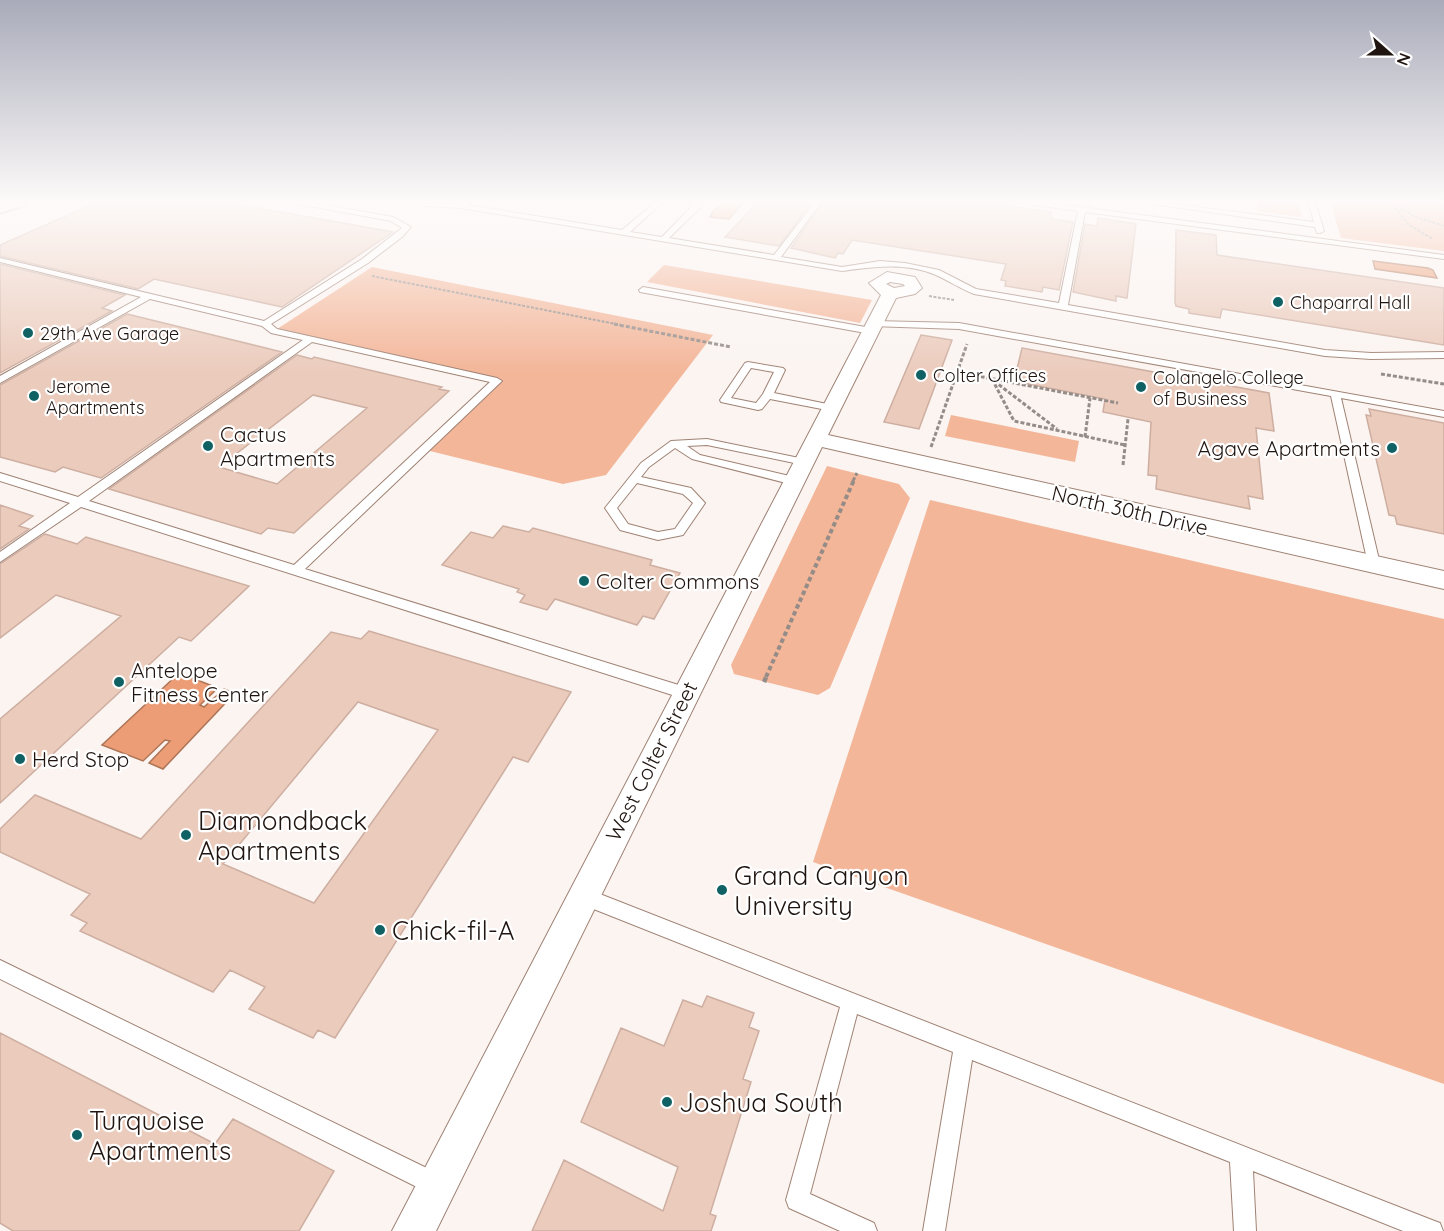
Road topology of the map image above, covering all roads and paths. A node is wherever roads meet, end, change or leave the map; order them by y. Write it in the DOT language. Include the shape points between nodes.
graph roads {
  1 [pos="368,258"];
  2 [pos="779,258"];
  3 [pos="1072,258"];
  4 [pos="0,260"];
  5 [pos="350,271"];
  6 [pos="643,291"];
  7 [pos="890,292"];
  8 [pos="149,296"];
  9 [pos="1063,307"];
  10 [pos="265,324"];
  11 [pos="873,328"];
  12 [pos="973,329"];
  13 [pos="311,339"];
  14 [pos="730,347"];
  15 [pos="1444,355"];
  16 [pos="957,372"];
  17 [pos="991,379"];
  18 [pos="0,380"];
  19 [pos="1335,393"];
  20 [pos="768,395"];
  21 [pos="1090,398"];
  22 [pos="1118,404"];
  23 [pos="832,408"];
  24 [pos="1444,414"];
  25 [pos="1128,419"];
  26 [pos="1060,431"];
  27 [pos="1085,437"];
  28 [pos="675,443"];
  29 [pos="1125,445"];
  30 [pos="805,461"];
  31 [pos="925,463"];
  32 [pos="1123,465"];
  33 [pos="858,473"];
  34 [pos="0,477"];
  35 [pos="634,479"];
  36 [pos="79,502"];
  37 [pos="0,558"];
  38 [pos="1374,564"];
  39 [pos="296,570"];
  40 [pos="1444,580"];
  41 [pos="764,682"];
  42 [pos="685,693"];
  43 [pos="582,896"];
  44 [pos="0,969"];
  45 [pos="851,1002"];
  46 [pos="964,1047"];
  47 [pos="1241,1156"];
  48 [pos="437,1185"];
  49 [pos="1392,1223"];
  50 [pos="413,1231"];
  51 [pos="866,1231"];
  52 [pos="934,1231"];
  53 [pos="1245,1231"];
  54 [pos="1432,1231"];
  1 -- 5 [label="lane"];
  2 -- 9 [label="lane" via="842,269 880,263 916,266 974,291"];
  3 -- 9 [label="lane"];
  4 -- 8 [label="lane"];
  5 -- 10 [label="lane"];
  5 -- 14 [label="path"];
  6 -- 11 [label="lane"];
  7 -- 11 [label="street, West Colter Street"];
  8 -- 10 [label="lane"];
  8 -- 18 [label="lane"];
  9 -- 15 [label="lane" via="1324,353"];
  10 -- 13 [label="lane" via="274,331"];
  11 -- 12 [label="lane"];
  11 -- 23 [label="street, West Colter Street"];
  12 -- 16 [label="path"];
  12 -- 19 [label="lane"];
  13 -- 36 [label="lane"];
  13 -- 39 [label="lane" via="497,381"];
  16 -- 17 [label="path"];
  16 -- 31 [label="path"];
  17 -- 21 [label="path"];
  17 -- 26 [label="path"];
  17 -- 26 [label="path" via="1014,421"];
  19 -- 24 [label="lane"];
  19 -- 38 [label="lane"];
  20 -- 20 [label="lane" via="758,407 725,400 748,365 780,370"];
  20 -- 23 [label="lane"];
  21 -- 22 [label="path"];
  21 -- 27 [label="path"];
  23 -- 30 [label="street, West Colter Street"];
  25 -- 29 [label="path"];
  26 -- 27 [label="path"];
  27 -- 29 [label="path"];
  28 -- 30 [label="lane" via="707,442"];
  28 -- 30 [label="lane" via="696,457"];
  28 -- 35 [label="lane" via="645,465"];
  29 -- 32 [label="path"];
  30 -- 31 [label="street, North 30th Drive"];
  30 -- 42 [label="street, West Colter Street"];
  31 -- 38 [label="street, North 30th Drive"];
  33 -- 41 [label="path"];
  34 -- 36 [label="lane"];
  35 -- 35 [label="lane" via="611,508 624,527 658,536 679,532 699,502 687,491"];
  36 -- 37 [label="lane"];
  36 -- 39 [label="lane"];
  38 -- 40 [label="street, North 30th Drive"];
  39 -- 42 [label="lane"];
  42 -- 43 [label="street, West Colter Street"];
  43 -- 45 [label="lane"];
  43 -- 48 [label="street, West Colter Street"];
  44 -- 48 [label="lane"];
  45 -- 46 [label="lane"];
  45 -- 51 [label="lane" via="797,1200"];
  46 -- 47 [label="lane"];
  46 -- 52 [label="lane"];
  47 -- 49 [label="lane"];
  47 -- 53 [label="lane"];
  48 -- 50 [label="street, West Colter Street"];
  49 -- 54 [label="lane"];
}
